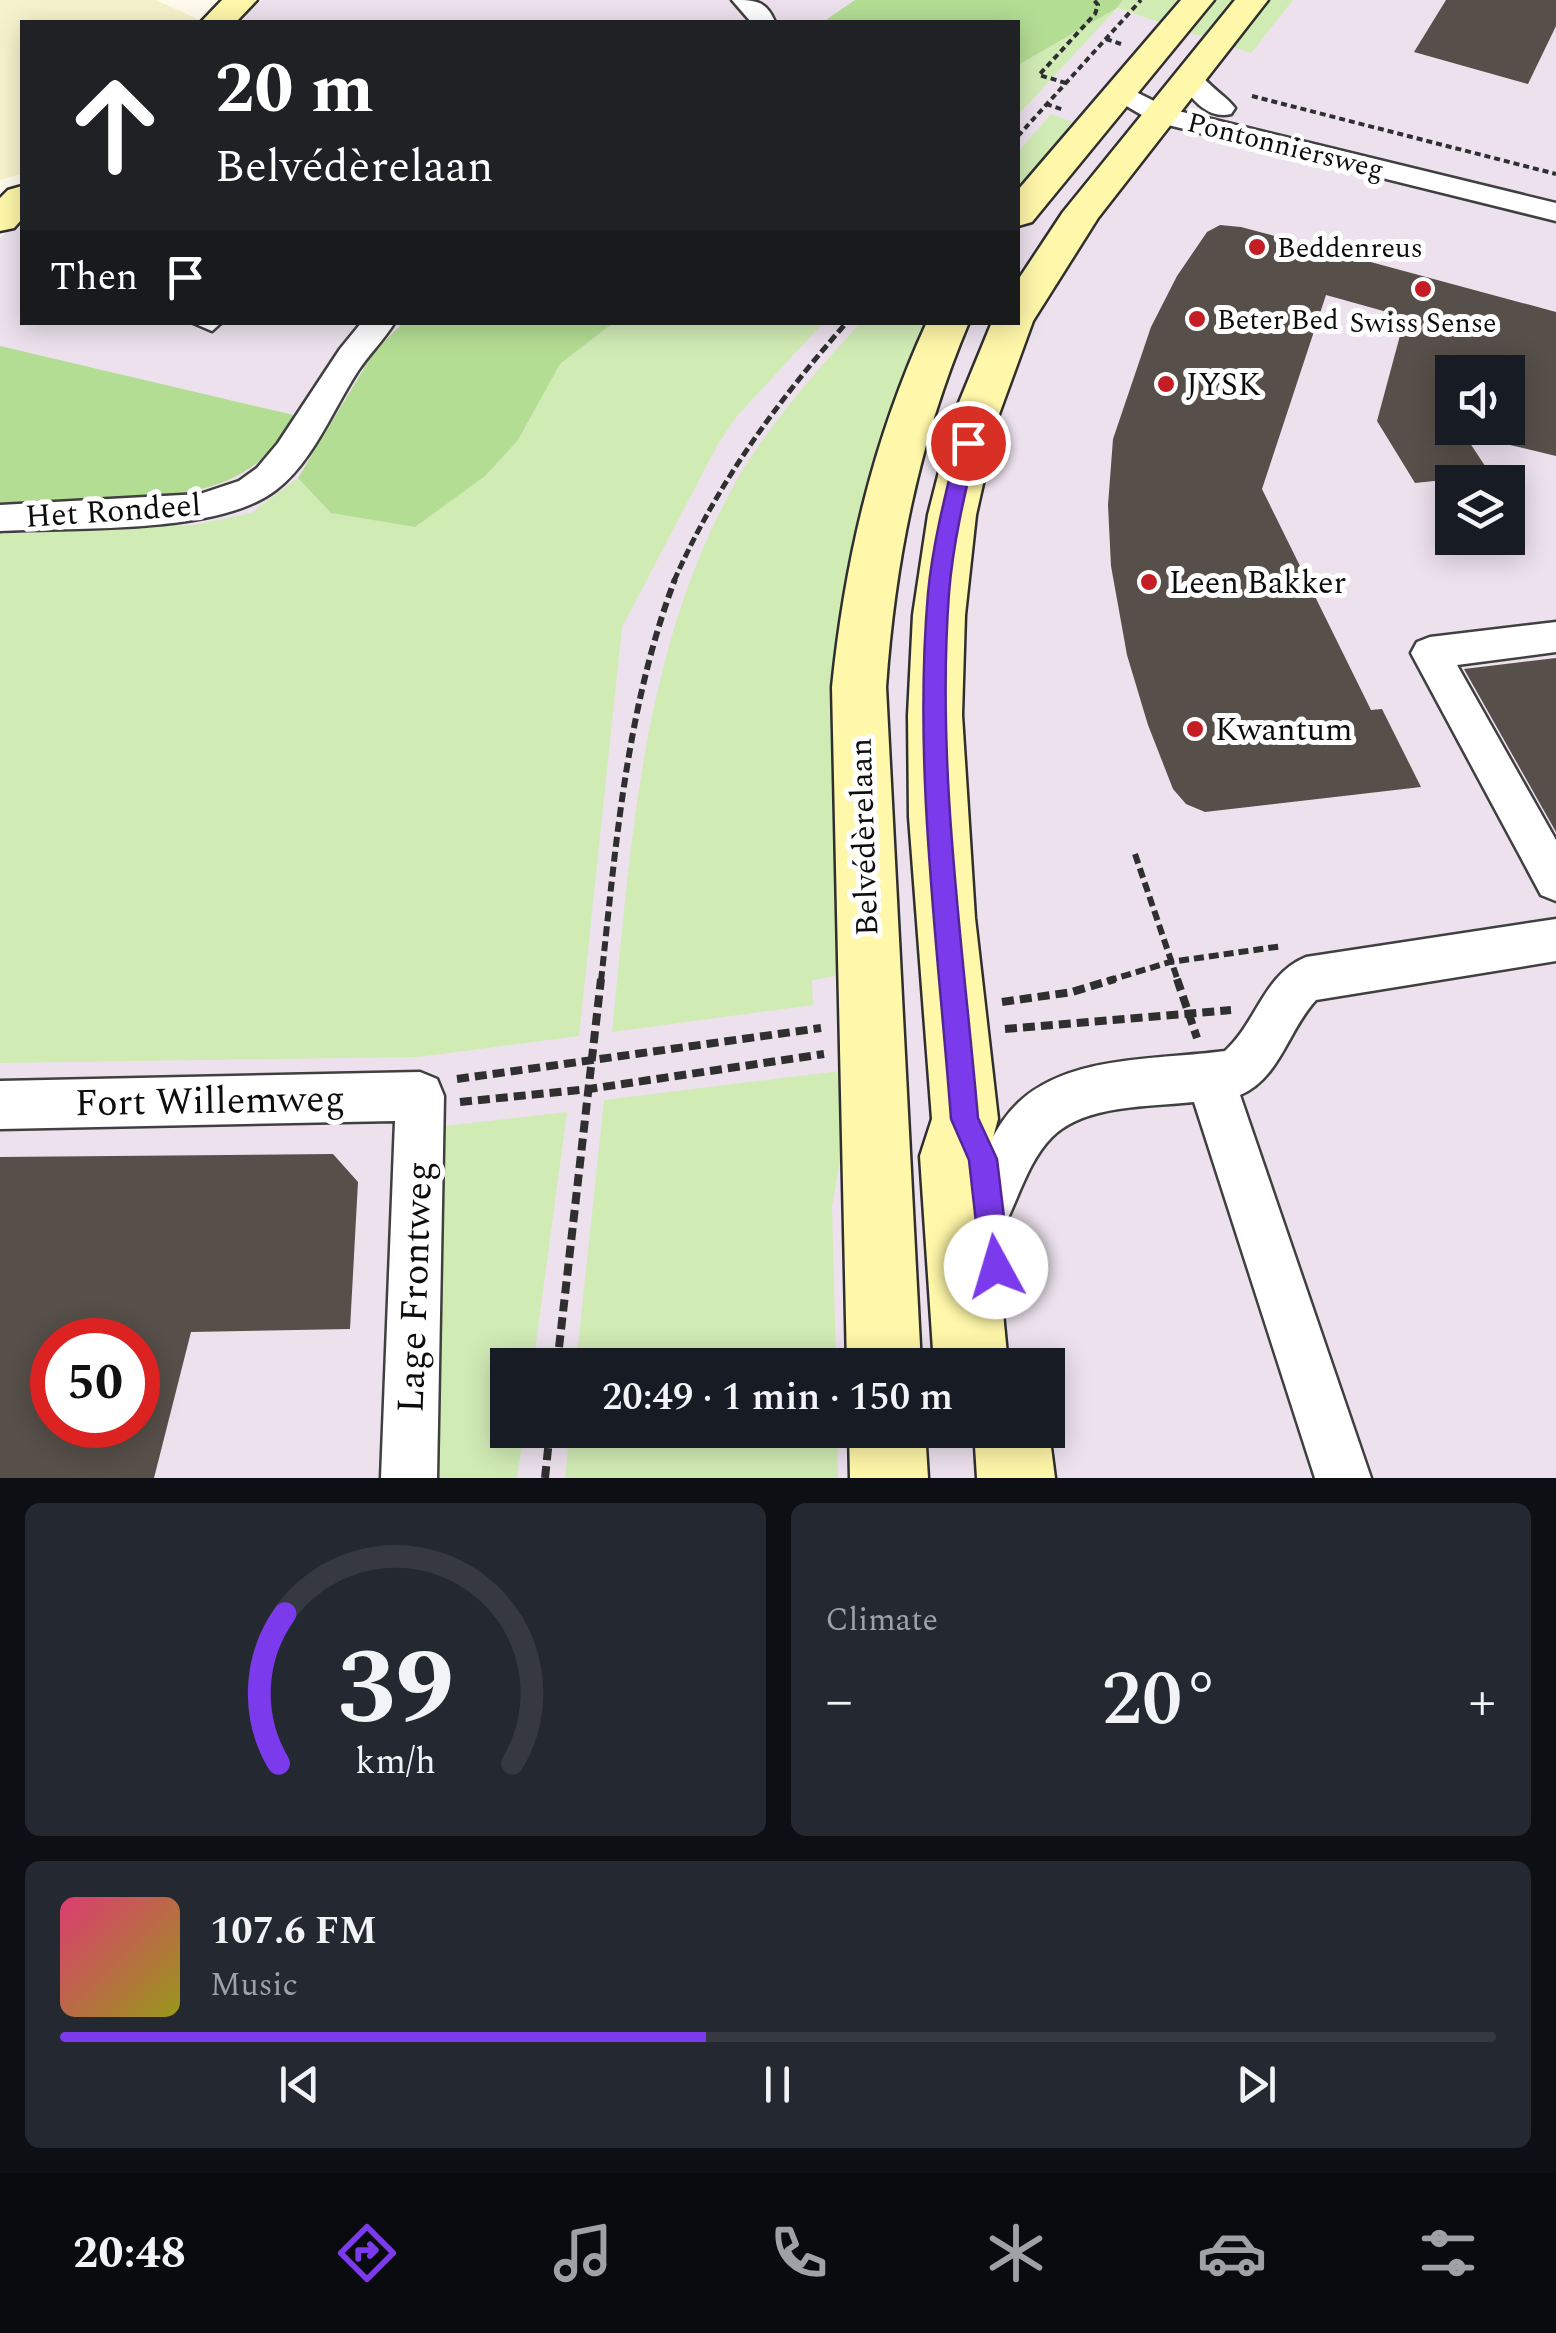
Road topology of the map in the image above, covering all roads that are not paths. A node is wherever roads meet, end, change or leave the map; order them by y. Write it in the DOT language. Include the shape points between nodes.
graph roads {
  1 [pos="242,0"];
  2 [pos="744,0"];
  3 [pos="1198,0"];
  4 [pos="1252,0"];
  5 [pos="218,20"];
  6 [pos="762,20"];
  7 [pos="1181,89"];
  8 [pos="1120,92"];
  9 [pos="1556,188"];
  10 [pos="20,200"];
  11 [pos="1020,212"];
  12 [pos="1556,212"];
  13 [pos="0,219"];
  14 [pos="1020,309"];
  15 [pos="377,325"];
  16 [pos="947,325"];
  17 [pos="1012,325"];
  18 [pos="0,518"];
  19 [pos="1556,637"];
  20 [pos="1556,881"];
  21 [pos="1556,940"];
  22 [pos="1210,1078"];
  23 [pos="420,1096"];
  24 [pos="0,1104"];
  25 [pos="965,1119"];
  26 [pos="989,1202"];
  27 [pos="883,1348"];
  28 [pos="970,1348"];
  29 [pos="1003,1348"];
  30 [pos="887,1448"];
  31 [pos="978,1448"];
  32 [pos="1014,1448"];
  33 [pos="409,1478"];
  34 [pos="889,1478"];
  35 [pos="980,1478"];
  36 [pos="1016,1478"];
  37 [pos="1343,1478"];
  1 -- 5 [label="main road"];
  2 -- 6 [label="street"];
  3 -- 8 [label="main road"];
  4 -- 7 [label="main road"];
  7 -- 8 [label="street, Pontonniersweg"];
  7 -- 9 [label="street, Pontonniersweg" via="1222,108"];
  7 -- 12 [label="street, Pontonniersweg"];
  7 -- 14 [label="main road" via="1082,212"];
  8 -- 11 [label="main road"];
  10 -- 13 [label="main road"];
  15 -- 18 [label="street, Het Rondeel" via="356,346 274,473 228,501"];
  16 -- 27 [label="main road, Belvédèrelaan" via="904,428 883,509 859,687"];
  17 -- 25 [label="main road" via="957,480 938,606 935,754"];
  19 -- 20 [label="street" via="1430,652"];
  21 -- 22 [label="street" via="1306,979 1244,1067"];
  22 -- 26 [label="street" via="1090,1092 1051,1105 1020,1140"];
  22 -- 37 [label="street"];
  23 -- 24 [label="street, Fort Willemweg"];
  23 -- 33 [label="street, Lage Frontweg"];
  25 -- 26 [label="main road" via="982,1159"];
  25 -- 28 [label="main road" via="954,1156"];
  26 -- 29 [label="main road"];
  30 -- 34 [label="main road"];
  31 -- 35 [label="main road"];
  32 -- 36 [label="main road"];
}
